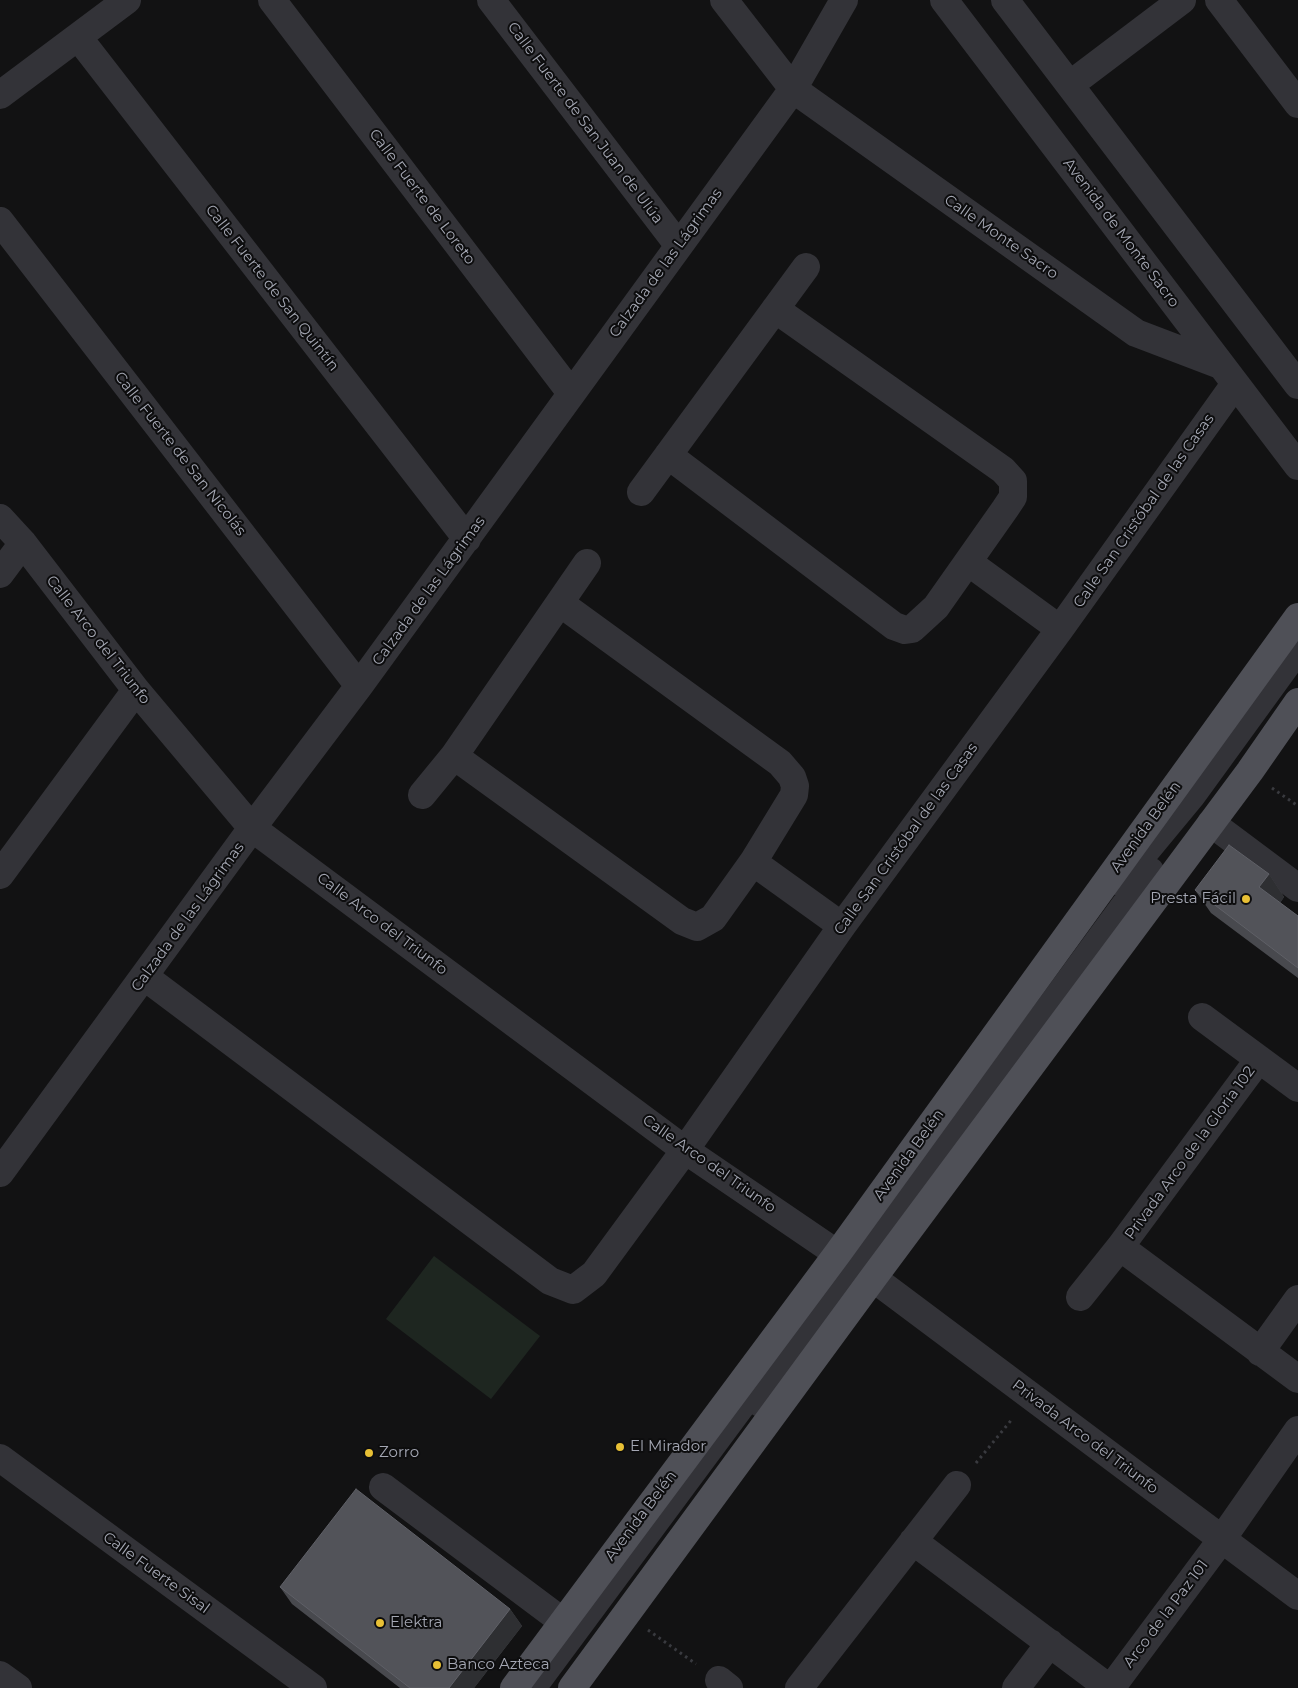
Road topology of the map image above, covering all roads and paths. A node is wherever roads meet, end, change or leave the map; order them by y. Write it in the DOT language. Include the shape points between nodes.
graph roads {
  1 [pos="128,0"];
  2 [pos="272,0"];
  3 [pos="491,0"];
  4 [pos="724,0"];
  5 [pos="844,0"];
  6 [pos="944,0"];
  7 [pos="1005,0"];
  8 [pos="1182,0"];
  9 [pos="1220,0"];
  10 [pos="78,36"];
  11 [pos="1071,84"];
  12 [pos="794,89"];
  13 [pos="0,95"];
  14 [pos="1298,104"];
  15 [pos="0,221"];
  16 [pos="679,246"];
  17 [pos="806,267"];
  18 [pos="776,309"];
  19 [pos="1228,374"];
  20 [pos="1298,385"];
  21 [pos="571,393"];
  22 [pos="668,455"];
  23 [pos="1298,466"];
  24 [pos="641,492"];
  25 [pos="0,518"];
  26 [pos="466,539"];
  27 [pos="22,543"];
  28 [pos="968,562"];
  29 [pos="587,563"];
  30 [pos="0,574"];
  31 [pos="560,603"];
  32 [pos="1298,617"];
  33 [pos="1060,629"];
  34 [pos="1298,649"];
  35 [pos="1298,669"];
  36 [pos="359,686"];
  37 [pos="136,690"];
  38 [pos="1298,702"];
  39 [pos="454,756"];
  40 [pos="422,795"];
  41 [pos="1211,823"];
  42 [pos="252,828"];
  43 [pos="753,862"];
  44 [pos="0,875"];
  45 [pos="1298,888"];
  46 [pos="842,926"];
  47 [pos="145,977"];
  48 [pos="1202,1017"];
  49 [pos="1259,1059"];
  50 [pos="1298,1088"];
  51 [pos="685,1150"];
  52 [pos="0,1173"];
  53 [pos="1120,1247"];
  54 [pos="855,1265"];
  55 [pos="1080,1297"];
  56 [pos="1298,1299"];
  57 [pos="1260,1352"];
  58 [pos="1298,1379"];
  59 [pos="1031,1397"];
  60 [pos="1298,1430"];
  61 [pos="0,1458"];
  62 [pos="957,1486"];
  63 [pos="383,1488"];
  64 [pos="1222,1539"];
  65 [pos="913,1540"];
  66 [pos="1298,1596"];
  67 [pos="627,1615"];
  68 [pos="562,1621"];
  69 [pos="1050,1643"];
  70 [pos="0,1675"];
  71 [pos="724,1684"];
  72 [pos="18,1688"];
  73 [pos="313,1688"];
  74 [pos="514,1688"];
  75 [pos="532,1688"];
  76 [pos="550,1688"];
  77 [pos="572,1688"];
  78 [pos="799,1688"];
  79 [pos="1016,1688"];
  80 [pos="1110,1688"];
  1 -- 10 [label="street"];
  2 -- 21 [label="street, Calle Fuerte de Loreto"];
  3 -- 16 [label="street, Calle Fuerte de San Juan de Ulúa"];
  4 -- 12 [label="street, Calle Monte Sacro"];
  5 -- 12 [label="street, Calzada de las Lágrimas"];
  6 -- 19 [label="street, Avenida de Monte Sacro"];
  7 -- 11 [label="street"];
  8 -- 11 [label="street"];
  9 -- 14 [label="street"];
  10 -- 13 [label="street"];
  10 -- 26 [label="street, Calle Fuerte de San Quintín"];
  11 -- 20 [label="street"];
  12 -- 16 [label="street, Calzada de las Lágrimas"];
  12 -- 19 [label="street, Calle Monte Sacro" via="1136,333"];
  15 -- 36 [label="street, Calle Fuerte de San Nicolás"];
  16 -- 21 [label="street, Calzada de las Lágrimas"];
  17 -- 18 [label="street"];
  18 -- 22 [label="street"];
  18 -- 28 [label="street" via="1003,470 1013,481 1013,497"];
  19 -- 23 [label="street, Avenida de Monte Sacro"];
  19 -- 33 [label="street, Calle San Cristóbal de las Casas"];
  21 -- 26 [label="street, Calzada de las Lágrimas"];
  22 -- 24 [label="street"];
  22 -- 28 [label="street" via="894,626 905,630 925,619"];
  25 -- 27 [label="street, Calle Arco del Triunfo"];
  26 -- 36 [label="street, Calzada de las Lágrimas"];
  27 -- 30 [label="street"];
  27 -- 37 [label="street, Calle Arco del Triunfo"];
  28 -- 33 [label="street"];
  29 -- 31 [label="street"];
  31 -- 39 [label="street"];
  31 -- 43 [label="street" via="780,763 792,777 794,796"];
  32 -- 54 [label="main road, Avenida Belén"];
  33 -- 46 [label="street, Calle San Cristóbal de las Casas"];
  34 -- 54 [label="street" via="1192,795 1119,884"];
  35 -- 54 [label="street"];
  36 -- 42 [label="street, Calzada de las Lágrimas"];
  37 -- 42 [label="street, Calle Arco del Triunfo"];
  37 -- 44 [label="street"];
  38 -- 41 [label="main road, Avenida Belén"];
  39 -- 40 [label="street"];
  39 -- 43 [label="street" via="682,921 697,927 713,918"];
  41 -- 45 [label="street"];
  41 -- 54 [label="main road, Avenida Belén"];
  42 -- 47 [label="street, Calzada de las Lágrimas"];
  42 -- 51 [label="street, Calle Arco del Triunfo"];
  43 -- 46 [label="street"];
  46 -- 51 [label="street, Calle San Cristóbal de las Casas"];
  47 -- 51 [label="street, Calle San Cristóbal de las Casas" via="550,1282 573,1290 594,1274"];
  47 -- 52 [label="street, Calzada de las Lágrimas"];
  48 -- 49 [label="street, Privada Arco de la Gloria 102"];
  49 -- 50 [label="street, Privada Arco de la Gloria 102"];
  49 -- 53 [label="street, Privada Arco de la Gloria 102"];
  51 -- 54 [label="street, Calle Arco del Triunfo"];
  53 -- 55 [label="street, Privada Arco de la Gloria 102"];
  53 -- 57 [label="street, Privada Arco de la Gloria 102"];
  54 -- 59 [label="street, Privada Arco del Triunfo"];
  54 -- 67 [label="main road, Avenida Belén"];
  54 -- 68 [label="main road, Avenida Belén"];
  54 -- 75 [label="street"];
  54 -- 76 [label="street"];
  56 -- 57 [label="street"];
  57 -- 58 [label="street, Privada Arco de la Gloria 102"];
  59 -- 62 [label="path"];
  59 -- 64 [label="street, Privada Arco del Triunfo"];
  60 -- 64 [label="street, Arco de la Paz 101"];
  61 -- 73 [label="street, Calle Fuerte Sisal"];
  62 -- 65 [label="street"];
  63 -- 68 [label="street"];
  64 -- 66 [label="street, Privada Arco del Triunfo"];
  64 -- 80 [label="street, Arco de la Paz 101"];
  65 -- 69 [label="street"];
  65 -- 78 [label="street"];
  67 -- 71 [label="path"];
  67 -- 77 [label="main road, Avenida Belén"];
  68 -- 74 [label="main road, Avenida Belén"];
  69 -- 79 [label="street"];
  69 -- 80 [label="street"];
  70 -- 72 [label="street"];
}
